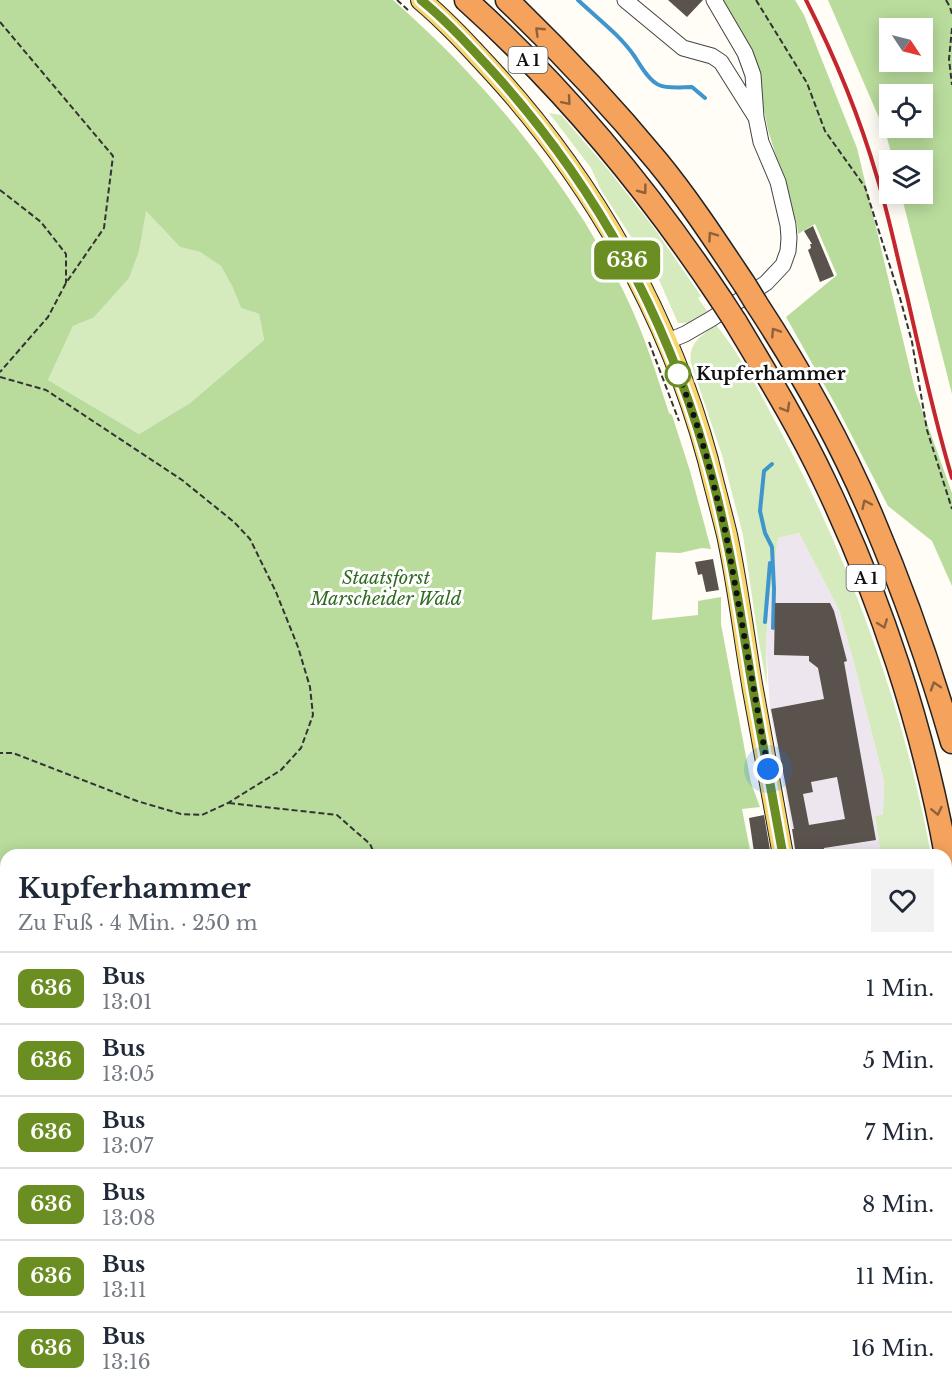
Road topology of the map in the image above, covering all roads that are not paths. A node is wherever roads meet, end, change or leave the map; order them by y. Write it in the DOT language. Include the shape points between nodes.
graph roads {
  1 [pos="466,0"];
  2 [pos="507,0"];
  3 [pos="625,0"];
  4 [pos="714,0"];
  5 [pos="417,7"];
  6 [pos="756,117"];
  7 [pos="657,341"];
  8 [pos="952,742"];
  9 [pos="782,849"];
  10 [pos="945,849"];
  1 -- 10 [label="highway, A 1, one-way, bridge" via="553,85 669,224 735,321 789,414 824,479 889,638 934,795"];
  8 -- 2 [label="highway, A 1, one-way" via="916,631 873,519 784,346 658,163 568,60"];
  3 -- 6 [label="street" via="683,48 721,62"];
  4 -- 6 [label="street" via="745,53 753,75"];
  5 -- 7 [label="main road" via="471,48 564,158 639,283"];
  6 -- 7 [label="street" via="788,225 788,250 783,265 766,283 721,313 685,334"];
  7 -- 9 [label="main road" via="696,422 726,534"];
}
